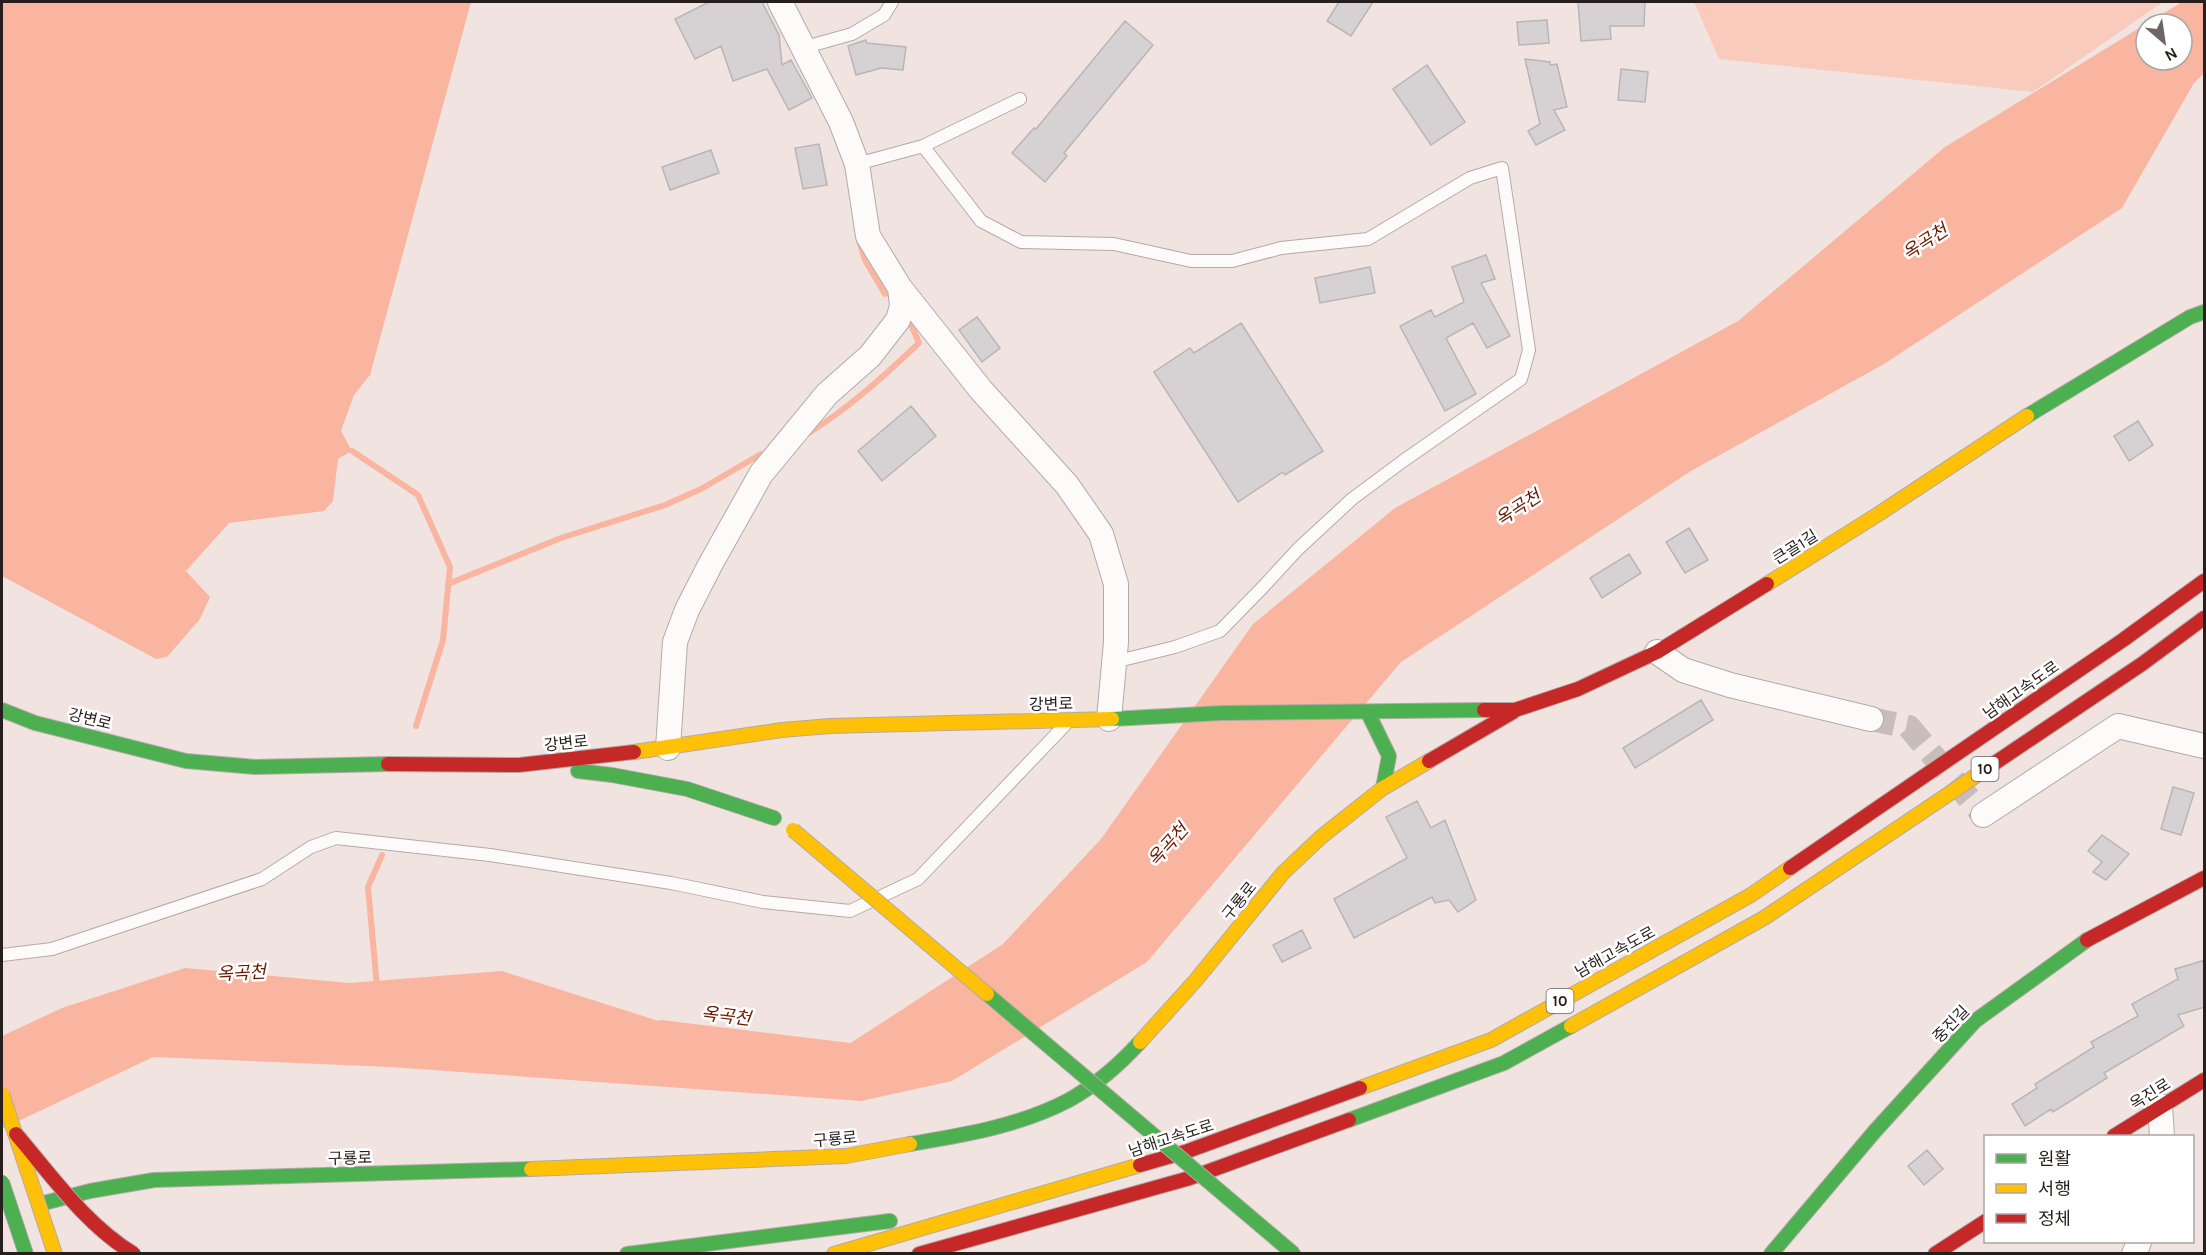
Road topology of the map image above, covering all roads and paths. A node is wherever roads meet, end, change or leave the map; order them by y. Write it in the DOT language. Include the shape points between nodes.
graph roads {
  1 [pos="780,2"];
  2 [pos="892,2"];
  3 [pos="802,48"];
  4 [pos="1020,99"];
  5 [pos="923,146"];
  6 [pos="857,164"];
  7 [pos="900,288"];
  8 [pos="2205,312"];
  9 [pos="2205,581"];
  10 [pos="2205,618"];
  11 [pos="1657,652"];
  12 [pos="1114,662"];
  13 [pos="2,710"];
  14 [pos="1515,711"];
  15 [pos="1368,713"];
  16 [pos="1140,716"];
  17 [pos="1871,718"];
  18 [pos="1109,719"];
  19 [pos="1070,720"];
  20 [pos="2205,746"];
  21 [pos="678,755"];
  22 [pos="519,765"];
  23 [pos="726,786"];
  24 [pos="1383,788"];
  25 [pos="1983,815"];
  26 [pos="774,818"];
  27 [pos="2205,878"];
  28 [pos="2,955"];
  29 [pos="2205,1080"];
  30 [pos="2,1094"];
  31 [pos="2160,1106"];
  32 [pos="16,1134"];
  33 [pos="2117,1135"];
  34 [pos="2162,1135"];
  35 [pos="1190,1178"];
  36 [pos="2,1182"];
  37 [pos="993,1208"];
  38 [pos="2,1214"];
  39 [pos="1081,1222"];
  40 [pos="1984,1222"];
  41 [pos="26,1254"];
  42 [pos="55,1254"];
  43 [pos="134,1254"];
  44 [pos="627,1254"];
  45 [pos="834,1254"];
  46 [pos="919,1254"];
  47 [pos="1294,1254"];
  48 [pos="1771,1254"];
  49 [pos="1935,1254"];
  1 -- 3 [label="street"];
  2 -- 3 [label="lane" via="884,15 852,34"];
  3 -- 6 [label="street" via="841,122"];
  4 -- 5 [label="lane"];
  5 -- 6 [label="lane"];
  5 -- 12 [label="lane" via="981,221 1021,242 1114,244 1191,261 1232,261 1281,248 1368,238 1470,178 1502,168 1529,350 1521,379 1352,499 1220,631"];
  6 -- 7 [label="street" via="868,236"];
  7 -- 12 [label="street" via="981,390 1066,485 1101,534 1116,584"];
  7 -- 21 [label="street" via="902,306 898,320 870,356 827,394 761,474 687,610 675,642"];
  8 -- 11 [label="main road, 큰골1길" via="2190,317 2012,425 1877,515"];
  9 -- 37 [label="main road, 남해고속도로 / 10" via="1752,895 1491,1040 1185,1152"];
  10 -- 35 [label="main road, 10" via="1764,918 1514,1057"];
  11 -- 14 [label="main road, 큰골1길"];
  11 -- 17 [label="street" via="1683,670 1721,682"];
  12 -- 18 [label="street"];
  13 -- 22 [label="main road, 강변로" via="35,723 186,761 255,767"];
  14 -- 15 [label="main road, 큰골1길"];
  14 -- 24 [label="main road, 구룡로"];
  15 -- 16 [label="main road, 큰골1길"];
  15 -- 24 [label="main road" via="1389,756"];
  16 -- 18 [label="main road, 강변로"];
  18 -- 19 [label="main road, 강변로"];
  19 -- 21 [label="main road, 강변로" via="782,730"];
  19 -- 28 [label="lane" via="918,879 850,911 764,902 671,883 490,855 336,838 311,847 262,879 52,949"];
  20 -- 25 [label="street" via="2118,726"];
  21 -- 22 [label="main road, 강변로"];
  22 -- 26 [label="main road" via="612,775 687,789"];
  23 -- 26 [label="main road"];
  24 -- 38 [label="main road, 구룡로" via="1283,873 1196,980 1130,1053 1068,1100 1022,1119 977,1132 846,1156 154,1180 90,1191"];
  26 -- 47 [label="main road, bridge" via="793,830"];
  27 -- 48 [label="main road, 중진길" via="2078,945 1975,1021"];
  29 -- 31 [label="main road, 옥진로"];
  30 -- 32 [label="main road, bridge"];
  31 -- 33 [label="main road, 옥진로"];
  31 -- 34 [label="street"];
  32 -- 42 [label="main road, bridge"];
  32 -- 43 [label="main road, bridge" via="91,1220"];
  35 -- 39 [label="main road"];
  35 -- 46 [label="main road, 10"];
  36 -- 41 [label="main road, bridge"];
  37 -- 44 [label="main road"];
  37 -- 45 [label="main road, 남해고속도로 / 10"];
  40 -- 49 [label="main road"];
}
